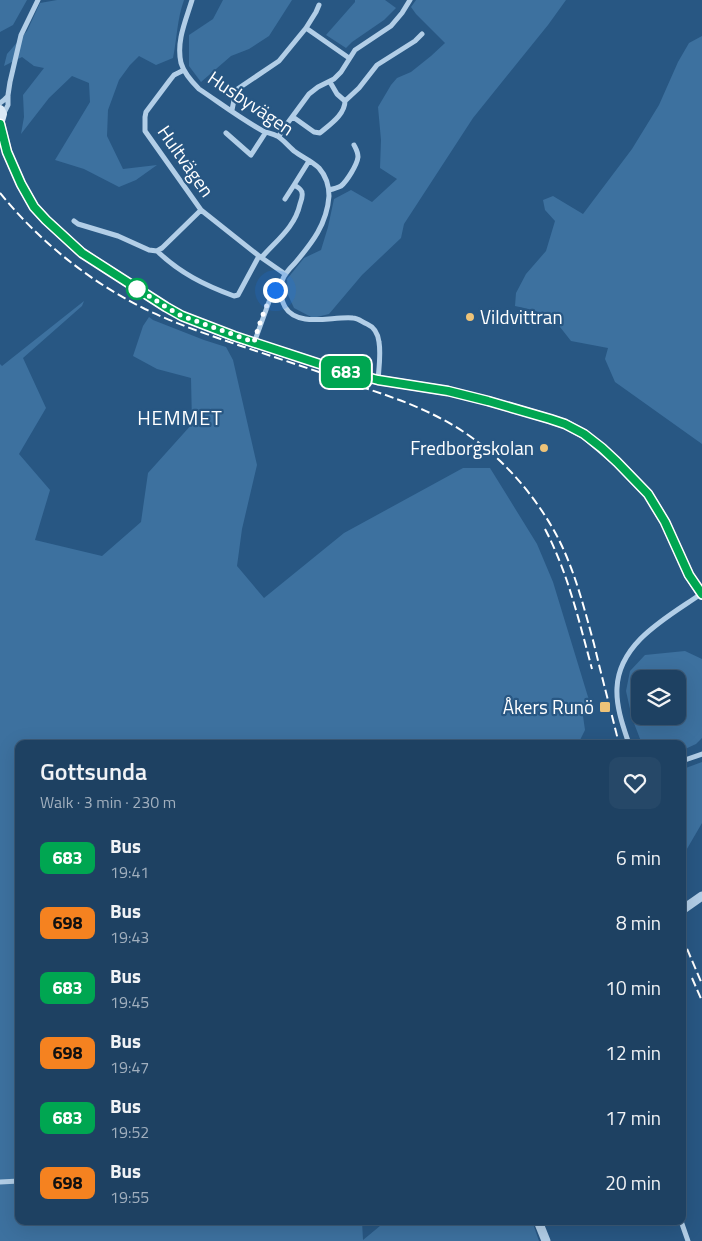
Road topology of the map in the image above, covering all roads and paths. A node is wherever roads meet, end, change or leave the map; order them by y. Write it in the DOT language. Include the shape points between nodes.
graph roads {
  1 [pos="38,0"];
  2 [pos="192,0"];
  3 [pos="410,0"];
  4 [pos="318,5"];
  5 [pos="306,28"];
  6 [pos="422,34"];
  7 [pos="349,58"];
  8 [pos="184,70"];
  9 [pos="330,82"];
  10 [pos="8,95"];
  11 [pos="345,101"];
  12 [pos="0,104"];
  13 [pos="232,110"];
  14 [pos="293,116"];
  15 [pos="0,118"];
  16 [pos="266,132"];
  17 [pos="226,133"];
  18 [pos="279,137"];
  19 [pos="0,142"];
  20 [pos="354,145"];
  21 [pos="7,152"];
  22 [pos="309,161"];
  23 [pos="294,185"];
  24 [pos="329,190"];
  25 [pos="285,199"];
  26 [pos="201,210"];
  27 [pos="74,221"];
  28 [pos="157,251"];
  29 [pos="260,256"];
  30 [pos="285,274"];
  31 [pos="282,281"];
  32 [pos="254,342"];
  33 [pos="378,380"];
  34 [pos="702,594"];
  35 [pos="627,740"];
  36 [pos="702,754"];
  37 [pos="686,760"];
  38 [pos="702,896"];
  39 [pos="686,907"];
  40 [pos="15,1181"];
  41 [pos="0,1182"];
  42 [pos="540,1225"];
  43 [pos="682,1225"];
  44 [pos="546,1241"];
  45 [pos="688,1241"];
  1 -- 10 [label="street" via="21,35"];
  2 -- 8 [label="street, Husbyvägen" via="181,33"];
  3 -- 7 [label="street" via="390,26 355,50"];
  4 -- 5 [label="street"];
  5 -- 7 [label="street"];
  5 -- 13 [label="street" via="279,61 236,90"];
  6 -- 11 [label="street" via="377,65"];
  7 -- 9 [label="street"];
  8 -- 13 [label="street, Husbyvägen" via="199,89"];
  8 -- 26 [label="street, Hultvägen" via="174,75 146,112 145,128"];
  9 -- 11 [label="street" via="336,94"];
  9 -- 14 [label="street" via="309,94"];
  10 -- 12 [label="street"];
  10 -- 15 [label="street" via="8,105"];
  11 -- 14 [label="street" via="343,110 320,133"];
  13 -- 16 [label="street, Husbyvägen"];
  14 -- 18 [label="street"];
  15 -- 21 [label="main road"];
  16 -- 17 [label="street" via="250,155"];
  16 -- 18 [label="street, Husbyvägen"];
  18 -- 22 [label="street, Husbyvägen"];
  19 -- 21 [label="main road"];
  20 -- 24 [label="street" via="358,157 353,170 340,187"];
  21 -- 32 [label="main road" via="34,207 82,253 174,312"];
  22 -- 23 [label="street"];
  22 -- 24 [label="street, Husbyvägen" via="324,174"];
  23 -- 25 [label="street"];
  23 -- 29 [label="street" via="302,193 298,212 290,228"];
  24 -- 30 [label="street" via="328,207 320,231"];
  26 -- 28 [label="street"];
  26 -- 29 [label="street, Hultvägen"];
  27 -- 28 [label="street"];
  28 -- 29 [label="street" via="188,275 234,296 238,295"];
  29 -- 30 [label="street, Hultvägen"];
  30 -- 31 [label="street"];
  31 -- 32 [label="street" via="270,299"];
  31 -- 33 [label="street" via="281,297 295,317 355,318 375,329 379,340"];
  32 -- 33 [label="main road"];
  33 -- 34 [label="main road" via="488,401 565,424 584,434 648,494"];
  34 -- 35 [label="street" via="661,621 634,645 626,658 617,687 618,706"];
  36 -- 37 [label="street"];
  38 -- 39 [label="street"];
  40 -- 41 [label="street"];
  42 -- 44 [label="street"];
  43 -- 45 [label="street"];
}
